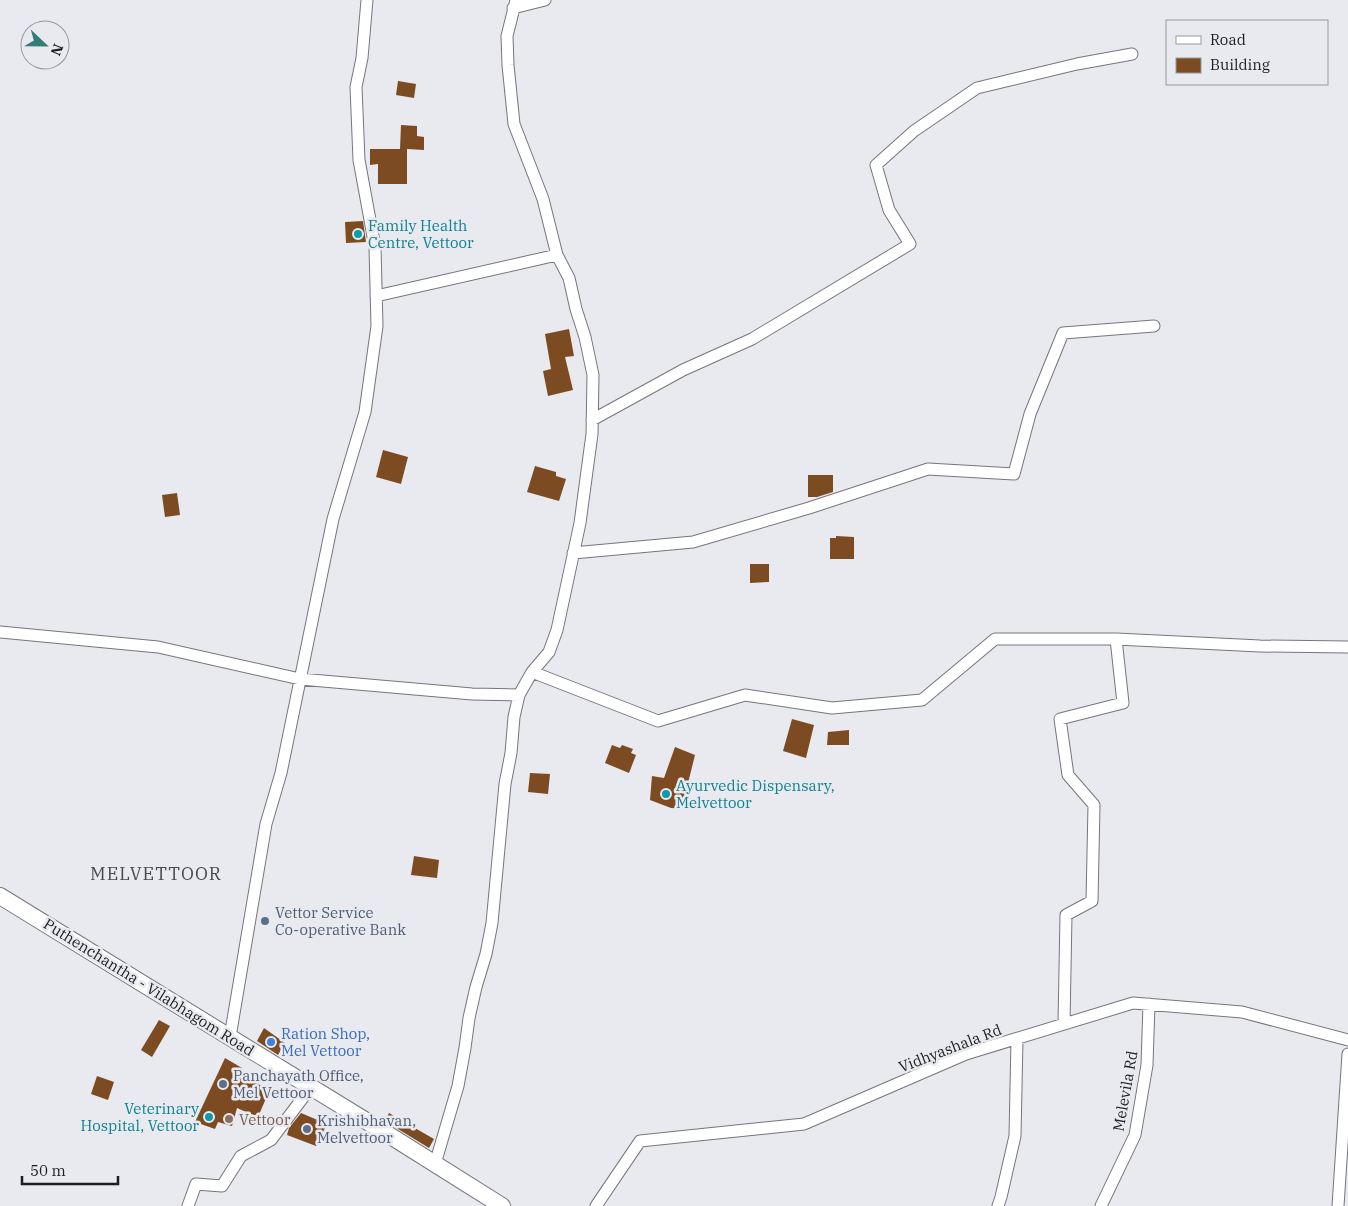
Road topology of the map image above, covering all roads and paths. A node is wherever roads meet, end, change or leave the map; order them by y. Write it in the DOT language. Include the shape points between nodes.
graph roads {
  1 [pos="367,0"];
  2 [pos="545,0"];
  3 [pos="515,4"];
  4 [pos="1132,54"];
  5 [pos="557,255"];
  6 [pos="376,296"];
  7 [pos="1154,326"];
  8 [pos="592,420"];
  9 [pos="573,553"];
  10 [pos="0,632"];
  11 [pos="1116,640"];
  12 [pos="1348,647"];
  13 [pos="532,672"];
  14 [pos="300,679"];
  15 [pos="519,695"];
  16 [pos="0,896"];
  17 [pos="1149,1004"];
  18 [pos="1064,1024"];
  19 [pos="230,1037"];
  20 [pos="1017,1038"];
  21 [pos="1348,1040"];
  22 [pos="1348,1054"];
  23 [pos="311,1087"];
  24 [pos="435,1164"];
  25 [pos="188,1206"];
  26 [pos="502,1206"];
  27 [pos="596,1206"];
  28 [pos="998,1206"];
  29 [pos="1101,1206"];
  30 [pos="1338,1206"];
  1 -- 6 [label="street" via="356,88 359,160 375,247"];
  2 -- 3 [label="street"];
  3 -- 5 [label="street" via="507,36 514,124 543,199"];
  4 -- 8 [label="street" via="977,88 922,125 876,165 889,210 910,244 752,339 683,370"];
  5 -- 6 [label="street"];
  5 -- 8 [label="street" via="568,278 593,375"];
  6 -- 14 [label="street" via="377,326 364,412 333,519"];
  7 -- 9 [label="street" via="1063,333 1030,414 1014,474 928,469 692,542"];
  8 -- 9 [label="street" via="586,487"];
  9 -- 13 [label="street" via="557,630 549,652"];
  10 -- 14 [label="street" via="158,647"];
  11 -- 12 [label="street"];
  11 -- 13 [label="street" via="994,639 922,700 832,708 745,696 658,721"];
  11 -- 18 [label="street" via="1123,703 1060,719 1068,775 1094,805 1092,901 1066,914"];
  13 -- 15 [label="street"];
  14 -- 15 [label="street"];
  14 -- 19 [label="street" via="281,773 266,824"];
  15 -- 24 [label="street" via="505,784 492,923 468,1018 458,1086"];
  16 -- 19 [label="main road, Puthenchantha - Vilabhagom Road"];
  17 -- 18 [label="street, Vidhyashala Rd" via="1133,1003"];
  17 -- 21 [label="street, Vidhyashala Rd" via="1242,1012"];
  17 -- 29 [label="street, Melevila Rd" via="1147,1065 1135,1135"];
  18 -- 20 [label="street, Vidhyashala Rd"];
  19 -- 23 [label="main road, Puthenchantha - Vilabhagom Road"];
  20 -- 27 [label="street, Vidhyashala Rd" via="966,1054 804,1124 640,1141"];
  20 -- 28 [label="street" via="1014,1136"];
  22 -- 30 [label="street"];
  23 -- 24 [label="main road, Puthenchantha - Vilabhagom Road"];
  23 -- 25 [label="street" via="270,1140 242,1156 222,1186 196,1184"];
  24 -- 26 [label="main road, Puthenchantha - Vilabhagom Road"];
}
